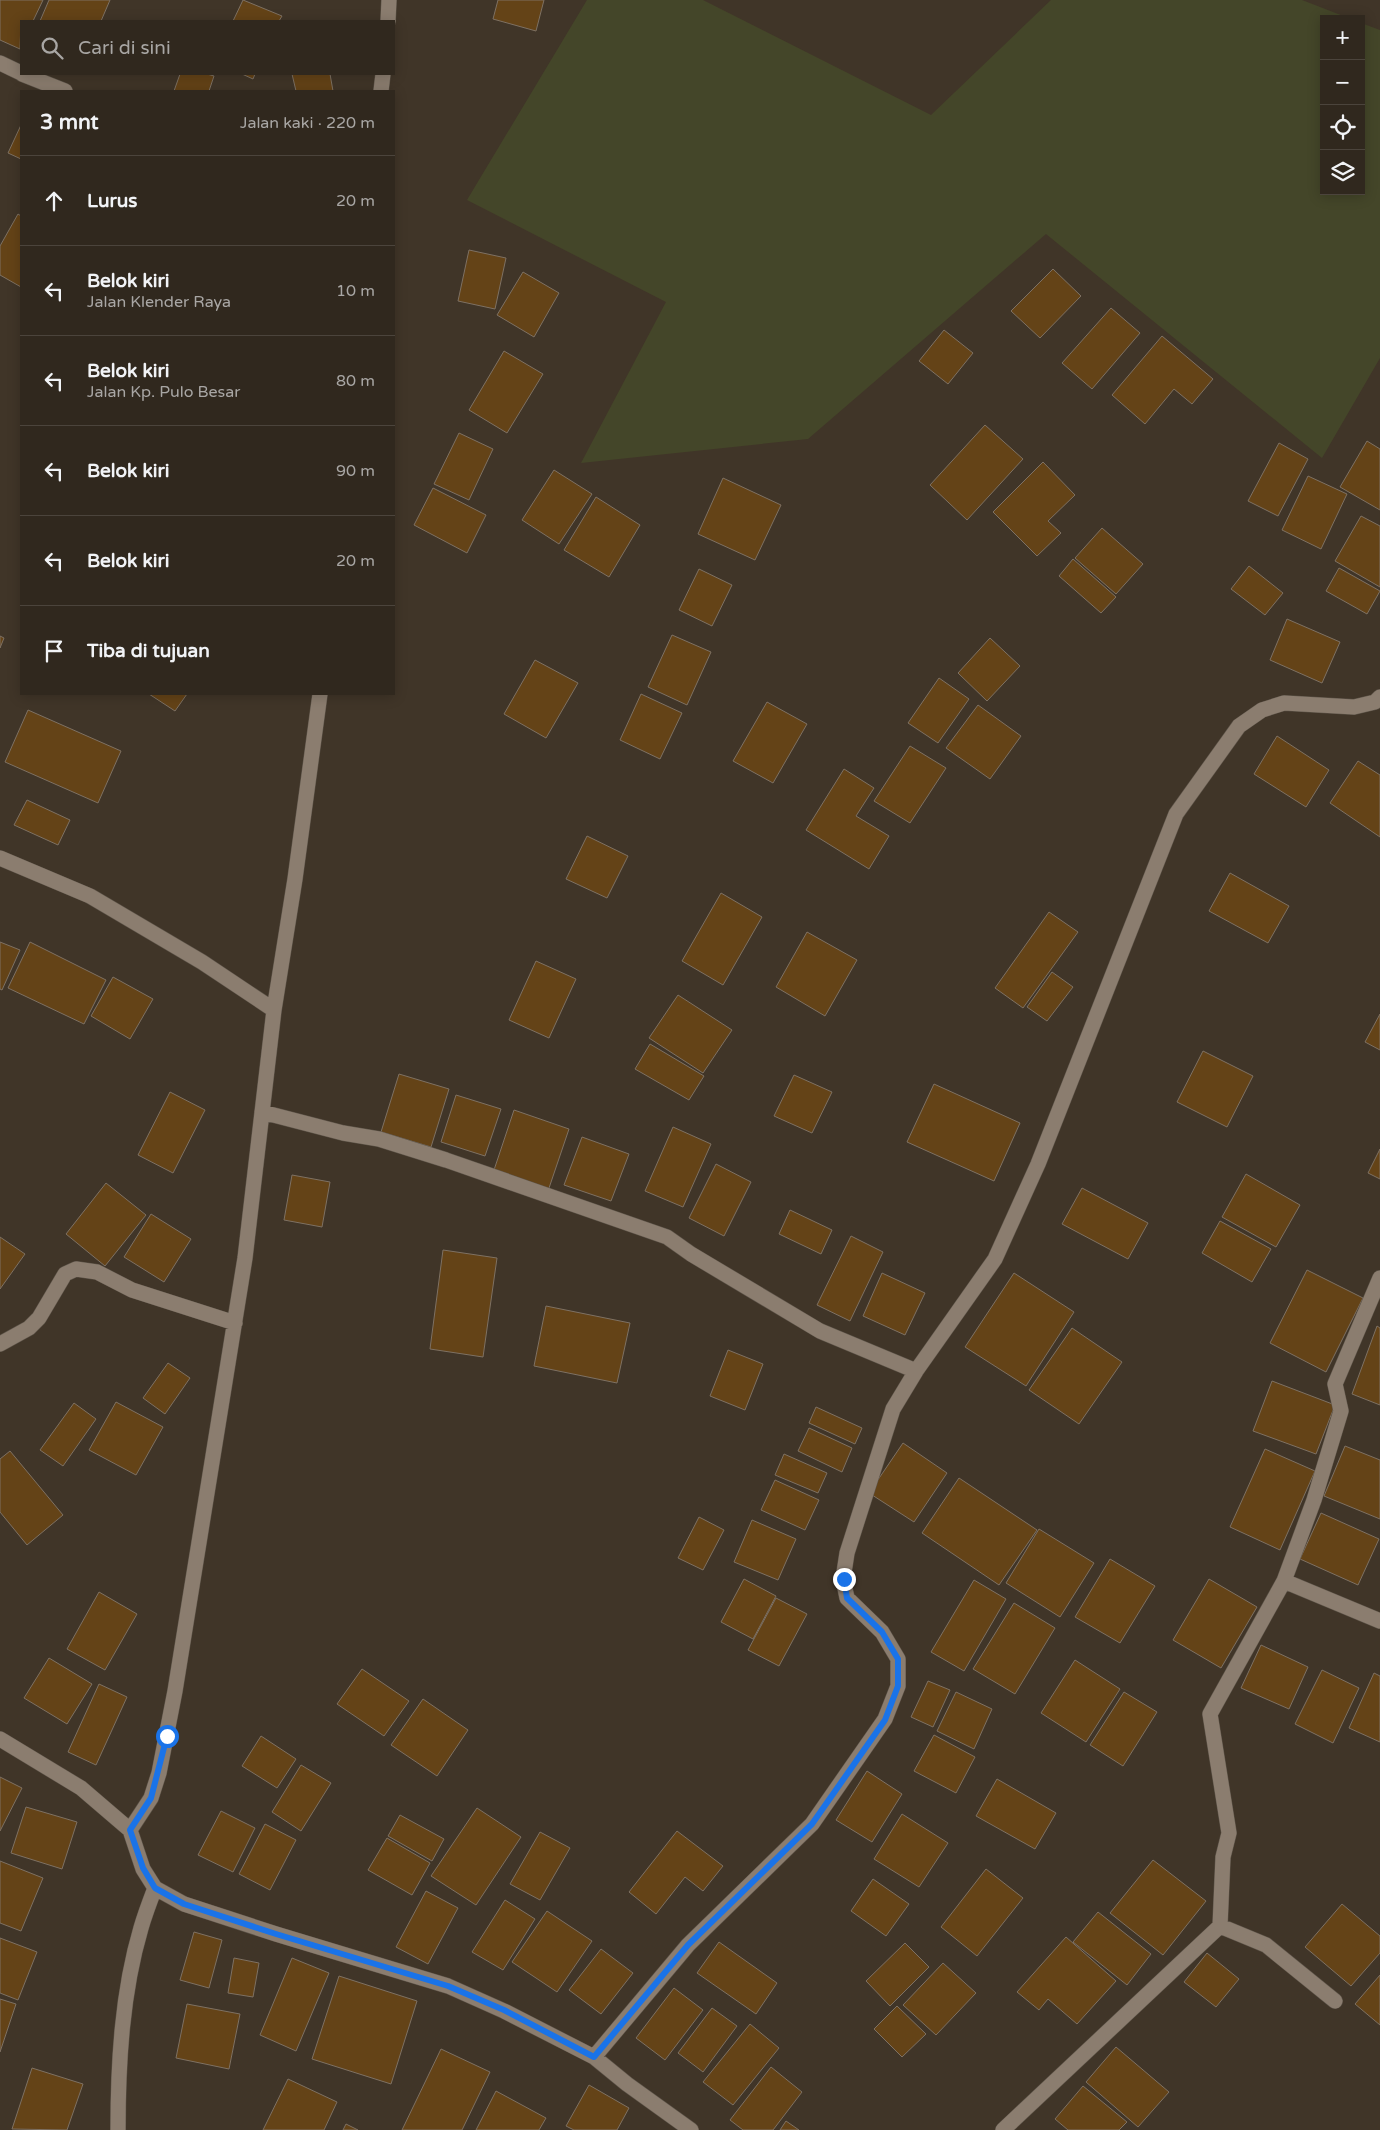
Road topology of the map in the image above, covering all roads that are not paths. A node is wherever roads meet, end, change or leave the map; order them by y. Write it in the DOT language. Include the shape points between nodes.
graph roads {
  1 [pos="389,0"];
  2 [pos="388,20"];
  3 [pos="0,63"];
  4 [pos="20,73"];
  5 [pos="25,75"];
  6 [pos="383,75"];
  7 [pos="62,90"];
  8 [pos="381,90"];
  9 [pos="320,695"];
  10 [pos="1380,698"];
  11 [pos="0,858"];
  12 [pos="274,1010"];
  13 [pos="262,1112"];
  14 [pos="1380,1278"];
  15 [pos="234,1323"];
  16 [pos="0,1344"];
  17 [pos="916,1372"];
  18 [pos="1284,1581"];
  19 [pos="1380,1621"];
  20 [pos="0,1740"];
  21 [pos="130,1830"];
  22 [pos="155,1888"];
  23 [pos="1220,1926"];
  24 [pos="1335,2001"];
  25 [pos="594,2057"];
  26 [pos="118,2130"];
  27 [pos="691,2130"];
  28 [pos="1003,2130"];
  1 -- 2 [label="street"];
  3 -- 4 [label="street"];
  5 -- 7 [label="street"];
  6 -- 8 [label="street"];
  9 -- 12 [label="street"];
  10 -- 17 [label="street" via="1354,707 1284,703 1262,710 1239,726 1176,814 1038,1164 995,1259"];
  11 -- 12 [label="street" via="90,896 202,962"];
  12 -- 13 [label="street"];
  13 -- 15 [label="street"];
  13 -- 17 [label="street" via="380,1139 667,1237 813,1328"];
  14 -- 18 [label="street" via="1335,1384 1341,1410 1314,1500"];
  15 -- 16 [label="street" via="132,1290 98,1272 76,1269 65,1274 39,1318 29,1328"];
  15 -- 21 [label="street" via="167,1736 151,1798"];
  17 -- 25 [label="street" via="893,1409 847,1553 844,1579 847,1598 882,1632 898,1659 898,1686 885,1720 812,1824 688,1945"];
  18 -- 19 [label="street"];
  18 -- 23 [label="street" via="1210,1714 1228,1833 1223,1857"];
  20 -- 21 [label="street" via="81,1788"];
  21 -- 22 [label="street" via="143,1868"];
  22 -- 25 [label="street" via="184,1904 448,1986 504,2010"];
  22 -- 26 [label="street" via="134,1954 123,2024"];
  23 -- 24 [label="street" via="1266,1945"];
  23 -- 28 [label="street"];
  25 -- 27 [label="street"];
}
